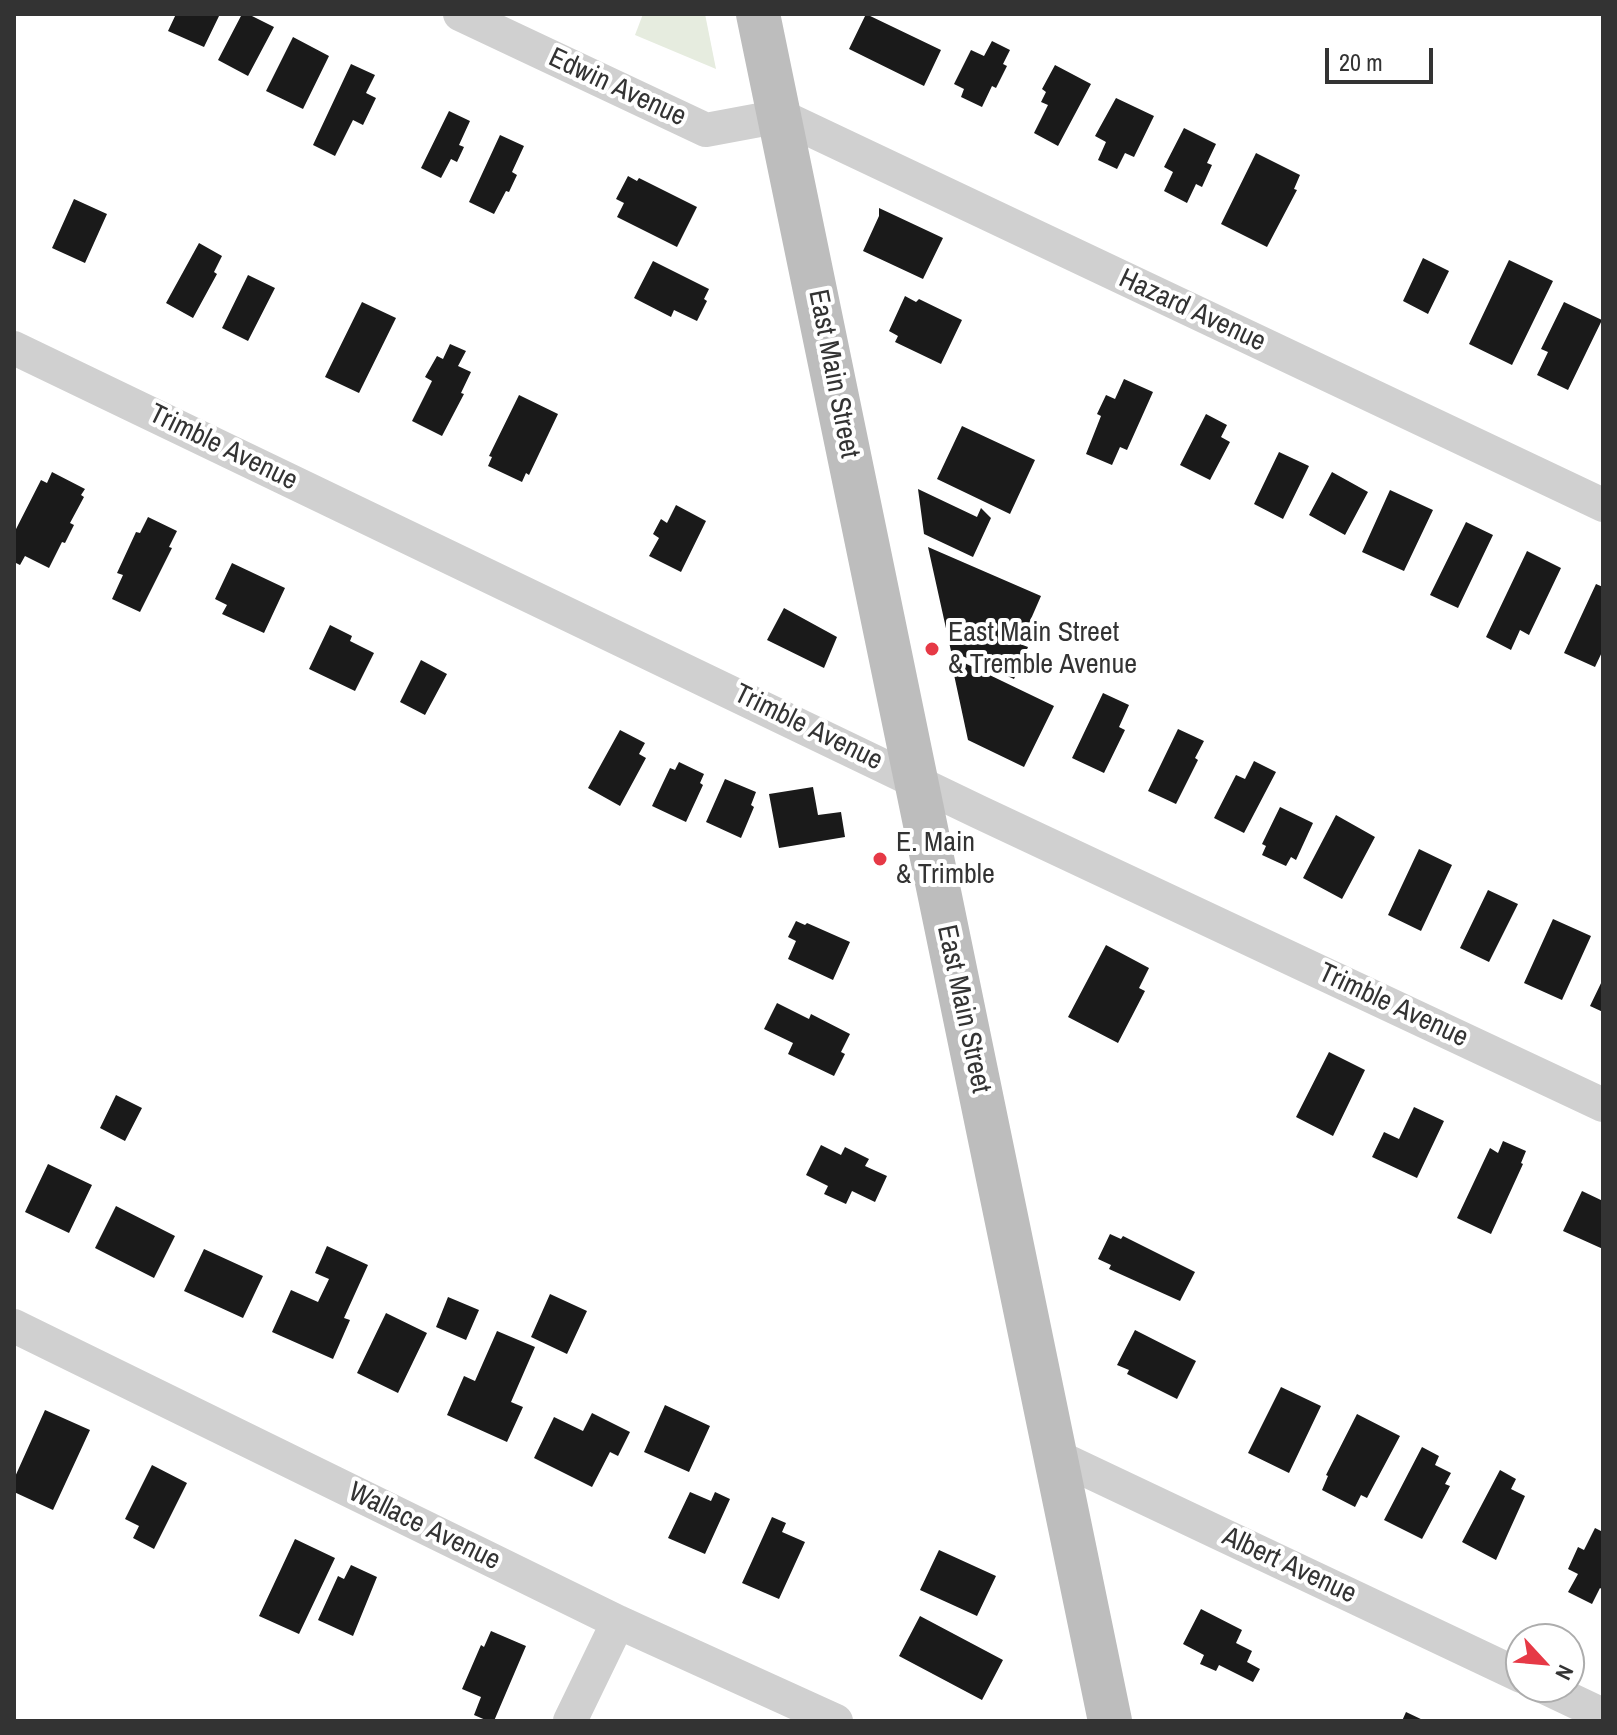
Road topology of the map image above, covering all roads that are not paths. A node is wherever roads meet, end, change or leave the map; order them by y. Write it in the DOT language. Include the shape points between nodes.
graph roads {
  1 [pos="460,14"];
  2 [pos="758,14"];
  3 [pos="781,116"];
  4 [pos="14,348"];
  5 [pos="1603,505"];
  6 [pos="916,780"];
  7 [pos="1603,1105"];
  8 [pos="14,1326"];
  9 [pos="1056,1456"];
  10 [pos="618,1622"];
  11 [pos="1505,1668"];
  12 [pos="1578,1703"];
  13 [pos="1603,1715"];
  14 [pos="570,1721"];
  15 [pos="836,1721"];
  16 [pos="1110,1721"];
  1 -- 3 [label="street, Edwin Avenue" via="706,130"];
  2 -- 3 [label="street, East Main Street"];
  3 -- 5 [label="street, Hazard Avenue"];
  3 -- 6 [label="street, East Main Street"];
  4 -- 6 [label="street, Trimble Avenue"];
  6 -- 7 [label="street, Trimble Avenue"];
  6 -- 9 [label="street, East Main Street"];
  8 -- 10 [label="street, Wallace Avenue"];
  9 -- 11 [label="street, Albert Avenue"];
  9 -- 16 [label="street, East Main Street"];
  10 -- 14 [label="street"];
  10 -- 15 [label="street, Wallace Avenue"];
  12 -- 13 [label="street"];
}
